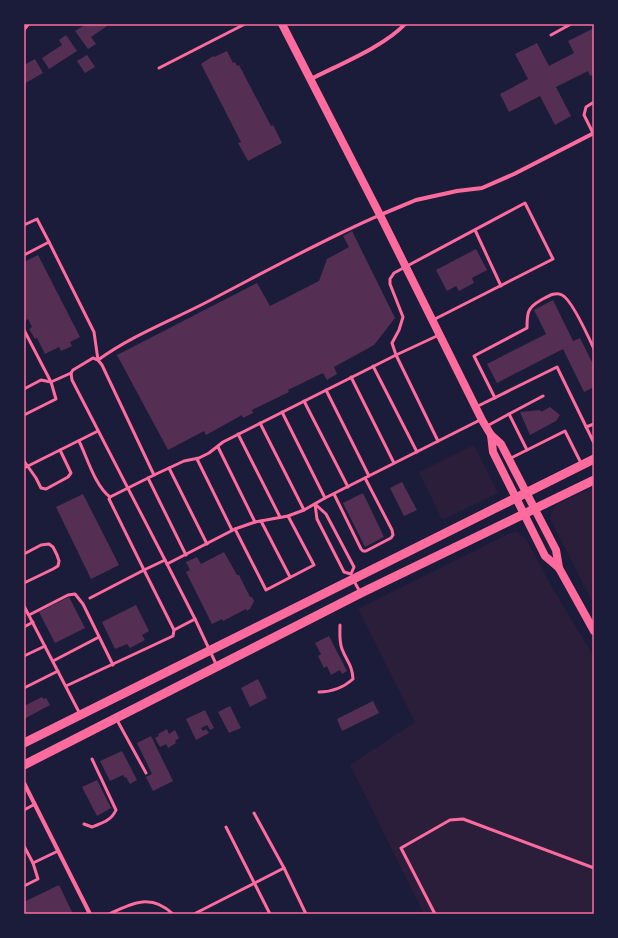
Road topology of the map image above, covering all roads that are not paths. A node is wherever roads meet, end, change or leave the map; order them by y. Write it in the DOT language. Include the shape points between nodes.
graph roads {
  1 [pos="28,24"];
  2 [pos="245,24"];
  3 [pos="282,24"];
  4 [pos="405,24"];
  5 [pos="571,24"];
  6 [pos="24,29"];
  7 [pos="551,35"];
  8 [pos="159,68"];
  9 [pos="310,80"];
  10 [pos="594,102"];
  11 [pos="593,133"];
  12 [pos="380,215"];
  13 [pos="24,225"];
  14 [pos="475,230"];
  15 [pos="49,242"];
  16 [pos="24,255"];
  17 [pos="406,267"];
  18 [pos="502,286"];
  19 [pos="432,320"];
  20 [pos="24,330"];
  21 [pos="440,335"];
  22 [pos="594,349"];
  23 [pos="396,355"];
  24 [pos="98,360"];
  25 [pos="373,366"];
  26 [pos="71,373"];
  27 [pos="351,377"];
  28 [pos="51,382"];
  29 [pos="24,389"];
  30 [pos="326,390"];
  31 [pos="543,396"];
  32 [pos="495,398"];
  33 [pos="304,402"];
  34 [pos="476,407"];
  35 [pos="282,412"];
  36 [pos="508,414"];
  37 [pos="24,415"];
  38 [pos="260,423"];
  39 [pos="484,423"];
  40 [pos="594,424"];
  41 [pos="586,427"];
  42 [pos="98,431"];
  43 [pos="238,434"];
  44 [pos="491,435"];
  45 [pos="79,441"];
  46 [pos="438,442"];
  47 [pos="594,443"];
  48 [pos="218,447"];
  49 [pos="60,450"];
  50 [pos="527,450"];
  51 [pos="417,452"];
  52 [pos="196,459"];
  53 [pos="509,459"];
  54 [pos="594,459"];
  55 [pos="24,461"];
  56 [pos="394,463"];
  57 [pos="582,464"];
  58 [pos="26,468"];
  59 [pos="170,468"];
  60 [pos="154,475"];
  61 [pos="369,476"];
  62 [pos="148,478"];
  63 [pos="365,478"];
  64 [pos="594,480"];
  65 [pos="348,487"];
  66 [pos="128,488"];
  67 [pos="526,492"];
  68 [pos="334,494"];
  69 [pos="110,497"];
  70 [pos="516,497"];
  71 [pos="326,498"];
  72 [pos="315,504"];
  73 [pos="535,509"];
  74 [pos="304,510"];
  75 [pos="524,514"];
  76 [pos="288,516"];
  77 [pos="280,517"];
  78 [pos="261,521"];
  79 [pos="255,522"];
  80 [pos="234,530"];
  81 [pos="207,544"];
  82 [pos="24,554"];
  83 [pos="186,555"];
  84 [pos="165,560"];
  85 [pos="167,564"];
  86 [pos="559,568"];
  87 [pos="144,570"];
  88 [pos="352,576"];
  89 [pos="290,577"];
  90 [pos="24,583"];
  91 [pos="361,593"];
  92 [pos="90,598"];
  93 [pos="24,606"];
  94 [pos="29,615"];
  95 [pos="195,619"];
  96 [pos="33,622"];
  97 [pos="340,624"];
  98 [pos="24,627"];
  99 [pos="174,630"];
  100 [pos="594,631"];
  101 [pos="99,637"];
  102 [pos="45,646"];
  103 [pos="209,651"];
  104 [pos="24,656"];
  105 [pos="53,661"];
  106 [pos="113,665"];
  107 [pos="217,667"];
  108 [pos="58,671"];
  109 [pos="66,686"];
  110 [pos="24,688"];
  111 [pos="319,692"];
  112 [pos="80,715"];
  113 [pos="116,718"];
  114 [pos="24,743"];
  115 [pos="92,759"];
  116 [pos="24,765"];
  117 [pos="146,773"];
  118 [pos="24,783"];
  119 [pos="35,804"];
  120 [pos="24,810"];
  121 [pos="254,813"];
  122 [pos="84,824"];
  123 [pos="226,827"];
  124 [pos="24,846"];
  125 [pos="58,851"];
  126 [pos="33,863"];
  127 [pos="284,868"];
  128 [pos="594,868"];
  129 [pos="254,883"];
  130 [pos="24,886"];
  131 [pos="90,914"];
  132 [pos="109,914"];
  133 [pos="173,914"];
  134 [pos="194,914"];
  135 [pos="270,914"];
  136 [pos="306,914"];
  137 [pos="435,914"];
  1 -- 6 [label="street"];
  2 -- 8 [label="lane"];
  3 -- 9 [label="main road"];
  4 -- 9 [label="street" via="376,46"];
  5 -- 7 [label="lane"];
  9 -- 12 [label="main road"];
  10 -- 11 [label="lane" via="586,107 584,115"];
  11 -- 12 [label="street" via="482,188 416,200"];
  12 -- 17 [label="main road"];
  12 -- 24 [label="lane" via="116,347"];
  13 -- 15 [label="lane" via="37,218"];
  14 -- 17 [label="lane"];
  14 -- 18 [label="lane"];
  14 -- 18 [label="lane" via="525,203 553,259"];
  15 -- 16 [label="lane"];
  15 -- 24 [label="lane" via="94,332"];
  17 -- 19 [label="main road"];
  17 -- 23 [label="lane" via="394,273 390,279 403,317 392,342"];
  18 -- 19 [label="lane"];
  19 -- 21 [label="main road"];
  20 -- 28 [label="lane"];
  21 -- 23 [label="lane"];
  21 -- 34 [label="main road"];
  22 -- 32 [label="lane" via="566,299 561,294 552,294 530,307 527,328 474,356"];
  23 -- 25 [label="lane"];
  23 -- 46 [label="lane"];
  24 -- 26 [label="lane" via="93,358"];
  24 -- 60 [label="lane"];
  25 -- 27 [label="lane"];
  25 -- 51 [label="lane"];
  26 -- 28 [label="lane"];
  26 -- 42 [label="lane" via="72,380"];
  27 -- 30 [label="lane"];
  27 -- 56 [label="lane"];
  28 -- 29 [label="lane" via="41,380"];
  28 -- 37 [label="lane" via="56,399"];
  30 -- 33 [label="lane"];
  30 -- 61 [label="lane"];
  31 -- 36 [label="lane"];
  32 -- 34 [label="lane"];
  32 -- 41 [label="lane" via="557,367"];
  33 -- 35 [label="lane"];
  33 -- 65 [label="lane"];
  34 -- 39 [label="main road"];
  35 -- 38 [label="lane"];
  35 -- 71 [label="lane"];
  36 -- 39 [label="lane"];
  36 -- 50 [label="lane"];
  38 -- 43 [label="lane"];
  38 -- 74 [label="lane"];
  39 -- 44 [label="main road"];
  39 -- 46 [label="lane"];
  40 -- 41 [label="lane"];
  41 -- 47 [label="lane"];
  42 -- 45 [label="lane"];
  42 -- 66 [label="lane"];
  43 -- 48 [label="lane"];
  43 -- 77 [label="lane"];
  44 -- 53 [label="main road" via="502,444"];
  44 -- 70 [label="main road" via="492,452"];
  45 -- 49 [label="lane"];
  45 -- 69 [label="lane" via="98,482"];
  46 -- 51 [label="lane"];
  48 -- 52 [label="lane"];
  48 -- 79 [label="lane"];
  49 -- 58 [label="lane"];
  49 -- 58 [label="lane" via="71,473 46,489 41,488"];
  50 -- 53 [label="lane"];
  50 -- 57 [label="lane" via="565,430"];
  51 -- 56 [label="lane"];
  52 -- 59 [label="lane" via="184,461"];
  52 -- 80 [label="lane"];
  53 -- 67 [label="main road"];
  54 -- 57 [label="main road"];
  55 -- 58 [label="lane"];
  56 -- 61 [label="lane"];
  57 -- 67 [label="main road"];
  59 -- 60 [label="lane"];
  59 -- 81 [label="lane"];
  60 -- 62 [label="lane"];
  61 -- 63 [label="lane"];
  62 -- 66 [label="lane"];
  62 -- 83 [label="lane"];
  63 -- 65 [label="lane"];
  63 -- 68 [label="lane" via="393,535 366,551 361,549"];
  64 -- 73 [label="main road"];
  65 -- 68 [label="lane"];
  66 -- 69 [label="lane"];
  66 -- 84 [label="lane"];
  67 -- 70 [label="main road"];
  67 -- 73 [label="main road"];
  68 -- 71 [label="lane"];
  69 -- 87 [label="lane" via="109,502"];
  70 -- 75 [label="main road"];
  70 -- 88 [label="main road"];
  71 -- 72 [label="lane"];
  72 -- 74 [label="lane"];
  72 -- 88 [label="lane" via="317,519 344,572"];
  72 -- 88 [label="lane" via="326,514 354,567"];
  73 -- 75 [label="main road"];
  73 -- 86 [label="main road" via="556,550"];
  74 -- 76 [label="lane"];
  75 -- 86 [label="main road" via="545,556"];
  75 -- 91 [label="main road"];
  76 -- 77 [label="lane"];
  76 -- 89 [label="lane" via="314,565"];
  77 -- 78 [label="lane"];
  78 -- 79 [label="lane"];
  78 -- 89 [label="lane"];
  79 -- 80 [label="lane"];
  80 -- 81 [label="lane"];
  80 -- 89 [label="lane" via="266,590"];
  81 -- 83 [label="lane"];
  82 -- 90 [label="lane" via="41,545 49,544 59,561 58,566"];
  83 -- 85 [label="lane"];
  84 -- 85 [label="lane"];
  84 -- 87 [label="lane"];
  85 -- 95 [label="lane"];
  86 -- 100 [label="main road"];
  87 -- 92 [label="lane"];
  87 -- 99 [label="lane"];
  88 -- 91 [label="lane"];
  88 -- 103 [label="main road"];
  91 -- 107 [label="main road"];
  93 -- 94 [label="lane"];
  94 -- 96 [label="lane"];
  94 -- 101 [label="lane" via="75,594 83,604"];
  95 -- 99 [label="lane"];
  95 -- 103 [label="lane"];
  96 -- 98 [label="lane"];
  96 -- 102 [label="lane"];
  97 -- 111 [label="lane" via="342,650 352,668 353,678 337,689"];
  99 -- 106 [label="lane" via="172,636"];
  101 -- 105 [label="lane"];
  101 -- 106 [label="lane"];
  102 -- 104 [label="lane"];
  102 -- 105 [label="lane"];
  103 -- 107 [label="lane"];
  103 -- 112 [label="main road"];
  105 -- 108 [label="lane"];
  106 -- 109 [label="lane"];
  107 -- 113 [label="main road"];
  108 -- 109 [label="lane"];
  108 -- 110 [label="lane"];
  109 -- 112 [label="lane"];
  112 -- 114 [label="main road"];
  113 -- 116 [label="main road"];
  113 -- 117 [label="lane"];
  115 -- 122 [label="lane" via="116,810 113,816 92,828"];
  118 -- 119 [label="street"];
  119 -- 120 [label="lane"];
  119 -- 125 [label="street"];
  121 -- 127 [label="lane"];
  123 -- 129 [label="lane"];
  124 -- 126 [label="lane"];
  125 -- 126 [label="lane"];
  125 -- 131 [label="street"];
  126 -- 130 [label="lane" via="38,879"];
  127 -- 129 [label="lane"];
  127 -- 136 [label="lane"];
  128 -- 137 [label="lane" via="463,819 450,820 401,848"];
  129 -- 134 [label="lane"];
  129 -- 135 [label="lane"];
  132 -- 133 [label="lane" via="132,903 144,901 163,906"];
}
